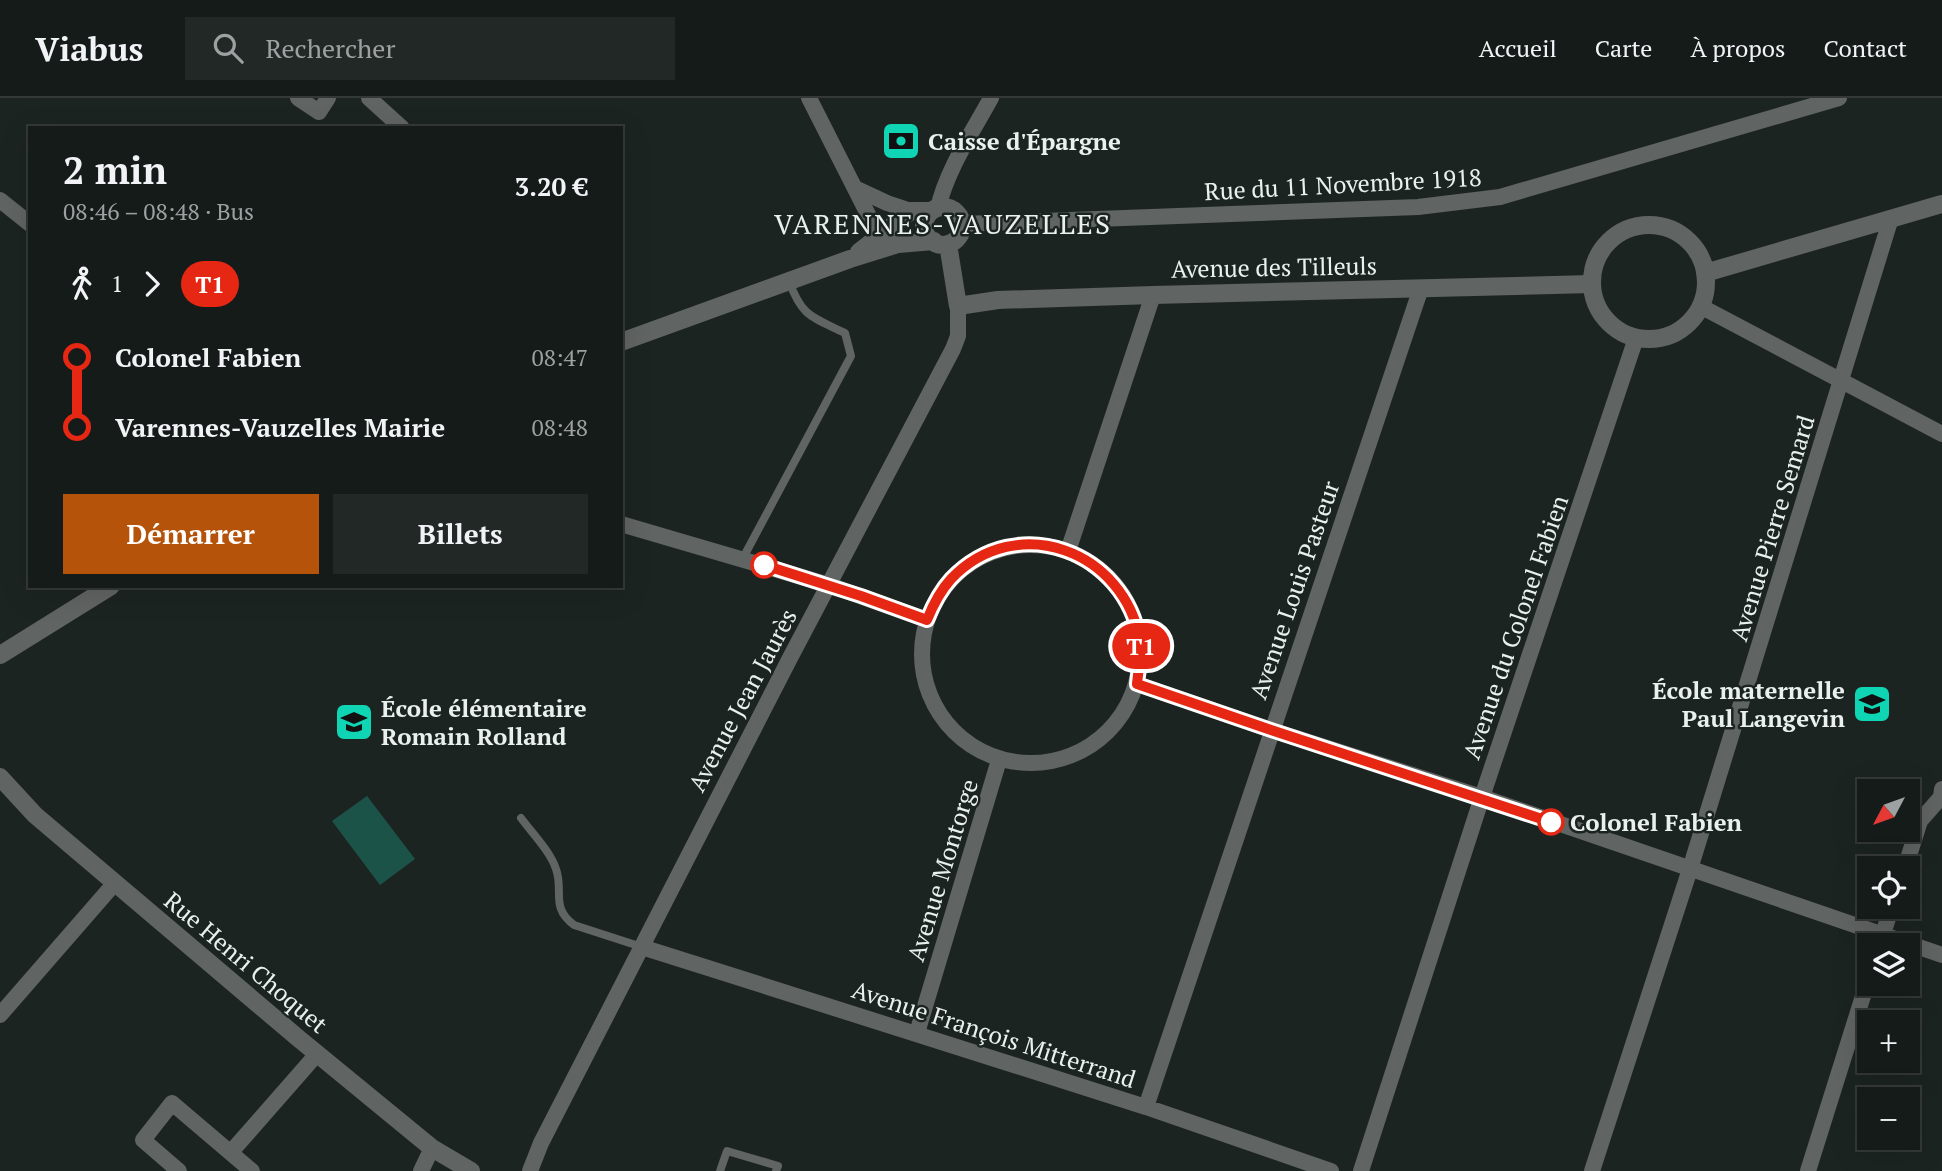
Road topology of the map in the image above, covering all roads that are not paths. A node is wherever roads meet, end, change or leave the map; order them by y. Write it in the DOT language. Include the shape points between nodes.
graph roads {
  1 [pos="298,98"];
  2 [pos="328,98"];
  3 [pos="369,98"];
  4 [pos="809,98"];
  5 [pos="991,98"];
  6 [pos="1839,98"];
  7 [pos="400,126"];
  8 [pos="857,189"];
  9 [pos="0,200"];
  10 [pos="1942,204"];
  11 [pos="935,209"];
  12 [pos="911,211"];
  13 [pos="1891,218"];
  14 [pos="28,222"];
  15 [pos="962,224"];
  16 [pos="879,236"];
  17 [pos="941,243"];
  18 [pos="850,259"];
  19 [pos="1705,273"];
  20 [pos="789,281"];
  21 [pos="1592,284"];
  22 [pos="1421,288"];
  23 [pos="1153,295"];
  24 [pos="958,306"];
  25 [pos="1700,306"];
  26 [pos="1636,338"];
  27 [pos="623,341"];
  28 [pos="1841,380"];
  29 [pos="1942,434"];
  30 [pos="623,525"];
  31 [pos="1068,551"];
  32 [pos="743,558"];
  33 [pos="829,585"];
  34 [pos="108,588"];
  35 [pos="927,620"];
  36 [pos="0,655"];
  37 [pos="1137,684"];
  38 [pos="1271,730"];
  39 [pos="999,760"];
  40 [pos="0,777"];
  41 [pos="1942,794"];
  42 [pos="1482,797"];
  43 [pos="521,818"];
  44 [pos="1909,856"];
  45 [pos="1690,869"];
  46 [pos="114,884"];
  47 [pos="1862,933"];
  48 [pos="642,947"];
  49 [pos="1920,950"];
  50 [pos="1942,955"];
  51 [pos="1863,996"];
  52 [pos="0,1014"];
  53 [pos="917,1033"];
  54 [pos="317,1054"];
  55 [pos="1146,1107"];
  56 [pos="432,1148"];
  57 [pos="231,1152"];
  58 [pos="179,1171"];
  59 [pos="252,1171"];
  60 [pos="421,1171"];
  61 [pos="471,1171"];
  62 [pos="530,1171"];
  63 [pos="720,1171"];
  64 [pos="776,1171"];
  65 [pos="1331,1171"];
  66 [pos="1361,1171"];
  67 [pos="1592,1171"];
  68 [pos="1808,1171"];
  1 -- 2 [label="street" via="319,112"];
  3 -- 7 [label="street"];
  4 -- 8 [label="street"];
  5 -- 11 [label="street"];
  6 -- 15 [label="street, Rue du 11 Novembre 1918" via="1500,197 1418,206"];
  8 -- 12 [label="street"];
  8 -- 16 [label="street"];
  9 -- 14 [label="street"];
  10 -- 13 [label="street"];
  11 -- 12 [label="street"];
  11 -- 15 [label="street" via="956,212"];
  11 -- 17 [label="street" via="925,227 929,238"];
  12 -- 16 [label="street"];
  13 -- 19 [label="street"];
  13 -- 28 [label="street, Avenue Pierre Semard"];
  15 -- 17 [label="street" via="959,236"];
  16 -- 18 [label="street"];
  17 -- 18 [label="street" via="898,244"];
  17 -- 24 [label="street, Avenue Jean Jaurès"];
  18 -- 20 [label="street"];
  19 -- 21 [label="street" via="1687,240 1653,225 1616,235 1594,265"];
  19 -- 25 [label="street"];
  20 -- 27 [label="street"];
  20 -- 32 [label="lane" via="807,315 845,333 851,356"];
  21 -- 22 [label="street, Avenue des Tilleuls"];
  21 -- 26 [label="street" via="1605,318"];
  22 -- 23 [label="street, Avenue des Tilleuls"];
  22 -- 38 [label="street, Avenue Louis Pasteur"];
  23 -- 24 [label="street, Avenue des Tilleuls" via="998,300"];
  23 -- 31 [label="street"];
  24 -- 33 [label="street, Avenue Jean Jaurès" via="953,349"];
  25 -- 26 [label="street" via="1674,333"];
  25 -- 28 [label="street"];
  26 -- 42 [label="street, Avenue du Colonel Fabien"];
  28 -- 29 [label="street"];
  28 -- 45 [label="street, Avenue Pierre Semard"];
  30 -- 32 [label="street"];
  31 -- 35 [label="street" via="1042,544 1010,546 979,557 944,586"];
  31 -- 37 [label="street" via="1100,568 1120,589 1134,615 1141,644"];
  32 -- 33 [label="street"];
  33 -- 35 [label="street"];
  33 -- 48 [label="street, Avenue Jean Jaurès"];
  34 -- 36 [label="street"];
  35 -- 39 [label="street" via="921,656 927,690 943,720 968,744"];
  37 -- 38 [label="street"];
  37 -- 39 [label="street" via="1127,709 1104,738 1072,757 1036,764"];
  38 -- 42 [label="street"];
  38 -- 55 [label="street, Avenue Louis Pasteur"];
  39 -- 53 [label="street, Avenue Montorge"];
  40 -- 46 [label="street, Rue Henri Choquet" via="35,815"];
  41 -- 44 [label="street" via="1920,821"];
  42 -- 45 [label="street"];
  42 -- 66 [label="street, Avenue du Colonel Fabien"];
  43 -- 48 [label="lane" via="556,866 559,905 567,920"];
  45 -- 47 [label="street"];
  45 -- 67 [label="street, Avenue Pierre Semard"];
  46 -- 52 [label="street"];
  46 -- 54 [label="street, Rue Henri Choquet"];
  48 -- 53 [label="street, Avenue François Mitterrand"];
  48 -- 62 [label="street, Avenue Jean Jaurès"];
  49 -- 50 [label="street"];
  51 -- 68 [label="street"];
  53 -- 55 [label="street, Avenue François Mitterrand"];
  54 -- 56 [label="street, Rue Henri Choquet"];
  54 -- 57 [label="street"];
  55 -- 65 [label="street, Avenue François Mitterrand"];
  56 -- 60 [label="street"];
  56 -- 61 [label="street, Rue Henri Choquet"];
  57 -- 58 [label="street" via="172,1103 143,1140"];
  57 -- 59 [label="street"];
  63 -- 64 [label="lane" via="727,1151 778,1166"];
}
